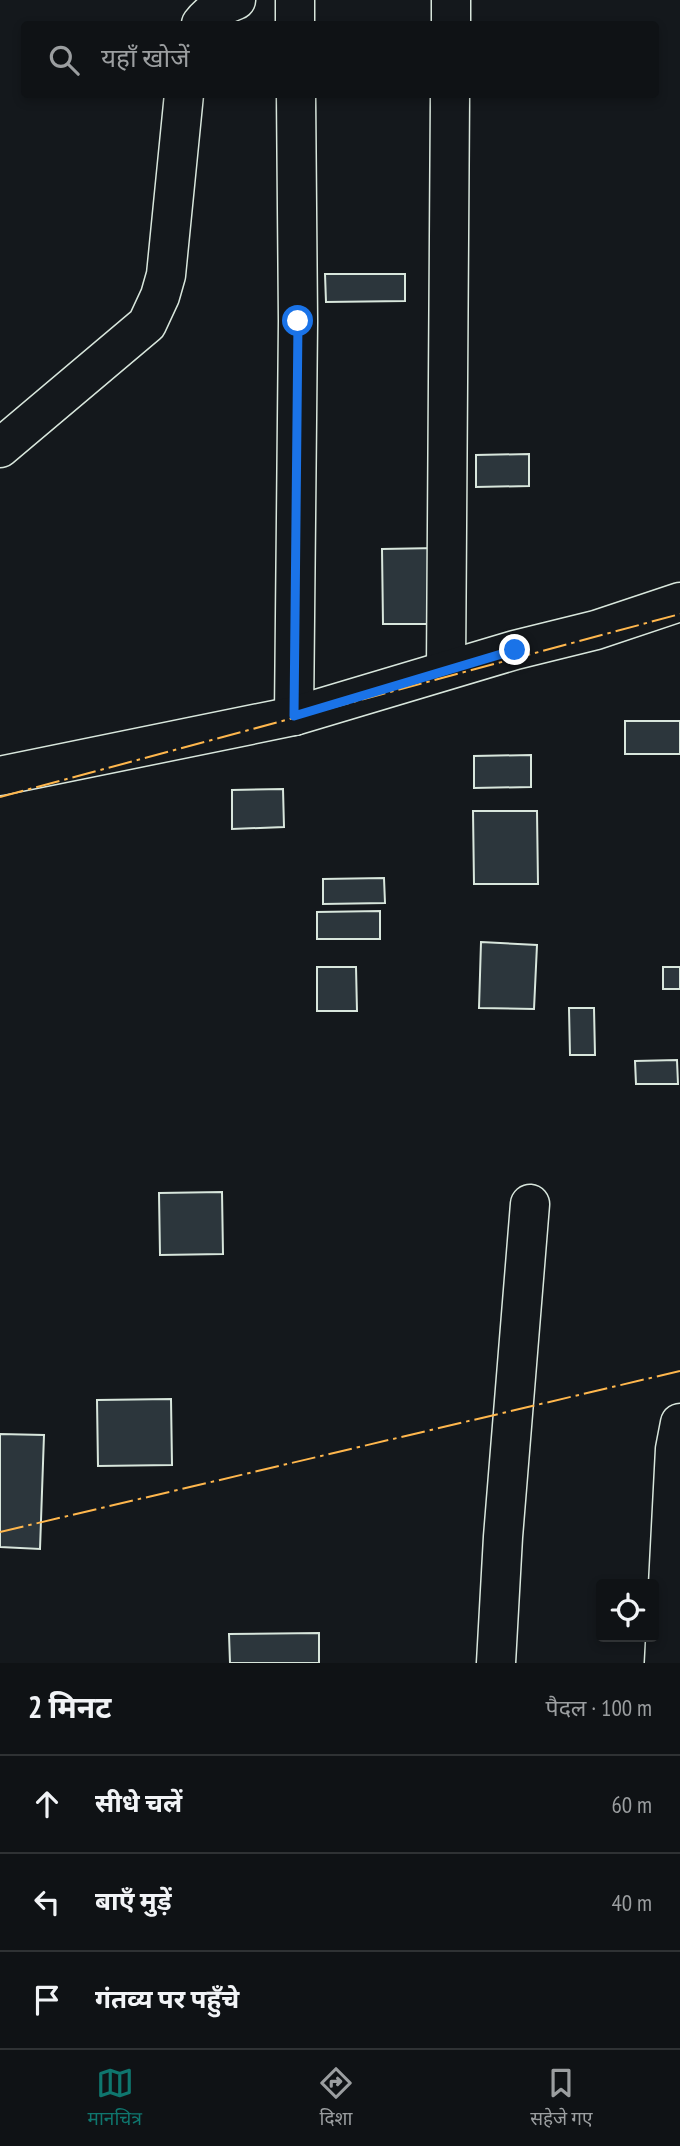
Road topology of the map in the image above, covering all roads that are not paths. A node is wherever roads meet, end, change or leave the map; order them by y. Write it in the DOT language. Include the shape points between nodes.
graph roads {
  1 [pos="236,0"];
  2 [pos="295,0"];
  3 [pos="451,0"];
  4 [pos="203,21"];
  5 [pos="295,21"];
  6 [pos="451,21"];
  7 [pos="184,98"];
  8 [pos="296,98"];
  9 [pos="450,98"];
  10 [pos="0,448"];
  11 [pos="680,602"];
  12 [pos="446,670"];
  13 [pos="294,716"];
  14 [pos="0,776"];
  15 [pos="530,1204"];
  16 [pos="680,1423"];
  17 [pos="496,1663"];
  18 [pos="664,1663"];
  1 -- 4 [label="street"];
  2 -- 5 [label="street"];
  3 -- 6 [label="street"];
  7 -- 10 [label="street" via="166,275 147,324"];
  8 -- 13 [label="street"];
  9 -- 12 [label="street"];
  11 -- 12 [label="street"];
  12 -- 13 [label="street"];
  13 -- 14 [label="street"];
  15 -- 17 [label="street"];
  16 -- 18 [label="street"];
}
